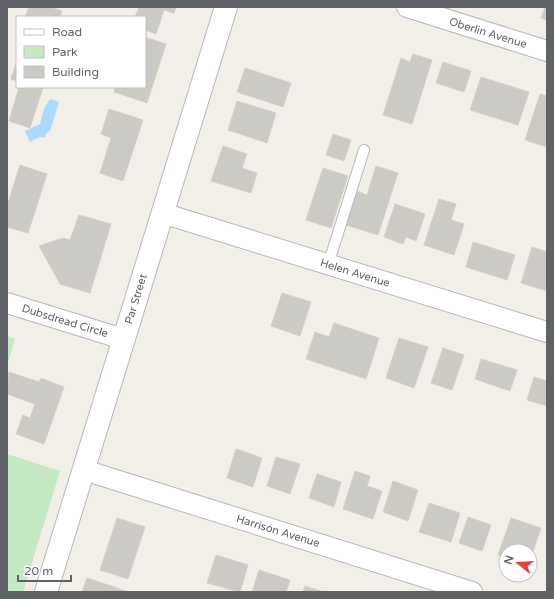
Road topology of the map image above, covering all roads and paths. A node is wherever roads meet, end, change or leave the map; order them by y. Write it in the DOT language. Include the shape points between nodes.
graph roads {
  1 [pos="226,7"];
  2 [pos="407,7"];
  3 [pos="547,51"];
  4 [pos="364,150"];
  5 [pos="162,213"];
  6 [pos="328,264"];
  7 [pos="7,303"];
  8 [pos="547,332"];
  9 [pos="123,339"];
  10 [pos="84,470"];
  11 [pos="46,592"];
  12 [pos="472,592"];
  1 -- 5 [label="street, Par Street"];
  2 -- 3 [label="street, Oberlin Avenue"];
  4 -- 6 [label="lane"];
  5 -- 6 [label="street, Helen Avenue"];
  5 -- 9 [label="street, Par Street"];
  6 -- 8 [label="street, Helen Avenue"];
  7 -- 9 [label="street, Dubsdread Circle"];
  9 -- 10 [label="street, Par Street"];
  10 -- 11 [label="street, Par Street"];
  10 -- 12 [label="street, Harrison Avenue"];
}
